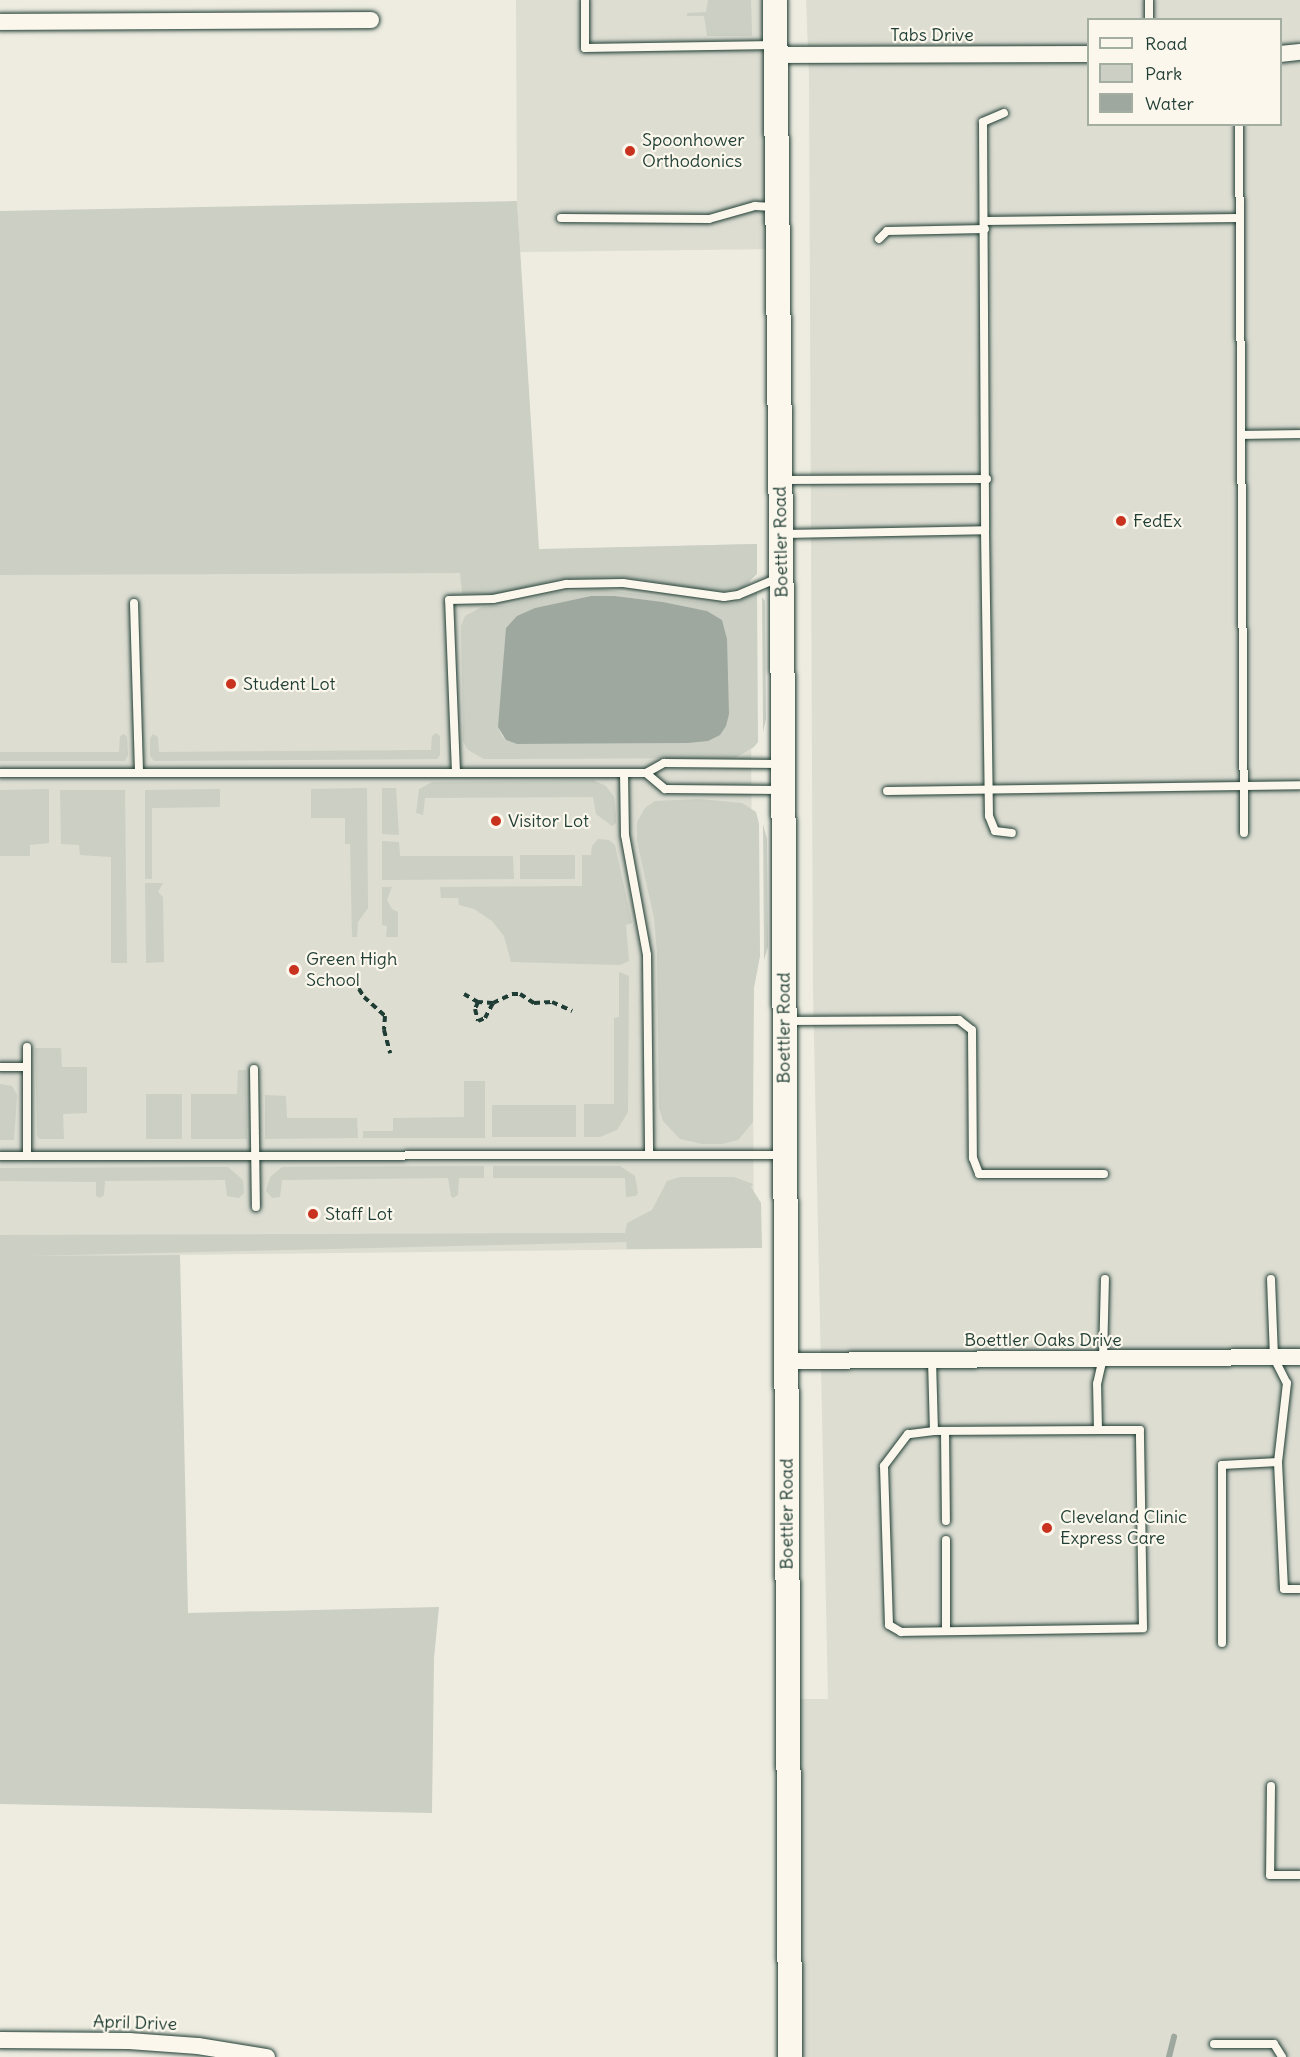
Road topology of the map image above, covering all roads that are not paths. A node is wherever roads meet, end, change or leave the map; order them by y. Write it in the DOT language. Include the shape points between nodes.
graph roads {
  1 [pos="585,0"];
  2 [pos="775,0"];
  3 [pos="1149,0"];
  4 [pos="1149,18"];
  5 [pos="372,20"];
  6 [pos="0,22"];
  7 [pos="776,50"];
  8 [pos="1300,52"];
  9 [pos="1087,54"];
  10 [pos="1282,54"];
  11 [pos="1004,113"];
  12 [pos="1239,126"];
  13 [pos="778,207"];
  14 [pos="561,218"];
  15 [pos="1239,218"];
  16 [pos="985,225"];
  17 [pos="879,239"];
  18 [pos="1300,434"];
  19 [pos="1241,435"];
  20 [pos="987,479"];
  21 [pos="780,480"];
  22 [pos="985,530"];
  23 [pos="781,534"];
  24 [pos="781,576"];
  25 [pos="134,603"];
  26 [pos="783,764"];
  27 [pos="456,772"];
  28 [pos="0,773"];
  29 [pos="139,773"];
  30 [pos="624,773"];
  31 [pos="646,773"];
  32 [pos="1300,785"];
  33 [pos="1243,786"];
  34 [pos="783,790"];
  35 [pos="887,790"];
  36 [pos="988,791"];
  37 [pos="1012,833"];
  38 [pos="1244,833"];
  39 [pos="784,1021"];
  40 [pos="27,1047"];
  41 [pos="27,1067"];
  42 [pos="0,1068"];
  43 [pos="254,1069"];
  44 [pos="254,1155"];
  45 [pos="649,1155"];
  46 [pos="784,1155"];
  47 [pos="0,1156"];
  48 [pos="27,1156"];
  49 [pos="1104,1174"];
  50 [pos="256,1207"];
  51 [pos="1105,1279"];
  52 [pos="1271,1279"];
  53 [pos="1300,1357"];
  54 [pos="1274,1358"];
  55 [pos="1103,1359"];
  56 [pos="932,1360"];
  57 [pos="786,1361"];
  58 [pos="1098,1430"];
  59 [pos="934,1431"];
  60 [pos="945,1431"];
  61 [pos="1278,1462"];
  62 [pos="946,1521"];
  63 [pos="946,1540"];
  64 [pos="1300,1589"];
  65 [pos="946,1631"];
  66 [pos="1222,1643"];
  67 [pos="1270,1786"];
  68 [pos="1300,1875"];
  69 [pos="0,2040"];
  70 [pos="1214,2044"];
  71 [pos="267,2057"];
  72 [pos="790,2057"];
  73 [pos="1282,2057"];
  1 -- 7 [label="lane" via="585,48"];
  2 -- 7 [label="street, Boettler Road"];
  3 -- 4 [label="lane"];
  5 -- 6 [label="street"];
  7 -- 9 [label="street, Tabs Drive"];
  7 -- 13 [label="street, Boettler Road"];
  8 -- 10 [label="street"];
  11 -- 16 [label="lane" via="983,122"];
  12 -- 15 [label="lane"];
  13 -- 14 [label="lane" via="755,206 709,219"];
  13 -- 21 [label="street, Boettler Road"];
  15 -- 16 [label="lane"];
  15 -- 19 [label="lane"];
  16 -- 17 [label="lane" via="887,231"];
  16 -- 20 [label="lane"];
  18 -- 19 [label="lane"];
  19 -- 33 [label="lane"];
  20 -- 21 [label="lane"];
  20 -- 22 [label="lane"];
  21 -- 23 [label="street, Boettler Road"];
  22 -- 23 [label="lane"];
  22 -- 36 [label="lane"];
  23 -- 24 [label="street, Boettler Road"];
  24 -- 26 [label="street, Boettler Road"];
  24 -- 27 [label="lane" via="724,597 623,583 578,584 493,599 449,600"];
  25 -- 29 [label="lane"];
  26 -- 31 [label="lane" via="664,763"];
  26 -- 34 [label="street, Boettler Road"];
  27 -- 29 [label="lane"];
  27 -- 30 [label="lane"];
  28 -- 29 [label="lane"];
  30 -- 31 [label="lane"];
  30 -- 45 [label="lane" via="625,835 647,955"];
  31 -- 34 [label="lane" via="665,789"];
  32 -- 33 [label="lane"];
  33 -- 36 [label="lane"];
  33 -- 38 [label="lane"];
  34 -- 39 [label="street, Boettler Road"];
  35 -- 36 [label="lane"];
  36 -- 37 [label="lane" via="989,816 995,831"];
  39 -- 46 [label="street, Boettler Road"];
  39 -- 49 [label="lane" via="959,1020 972,1030 973,1158 979,1174"];
  40 -- 41 [label="lane"];
  41 -- 42 [label="lane"];
  41 -- 48 [label="lane"];
  43 -- 44 [label="lane"];
  44 -- 45 [label="lane"];
  44 -- 48 [label="lane"];
  44 -- 50 [label="lane"];
  45 -- 46 [label="lane"];
  46 -- 57 [label="street, Boettler Road"];
  47 -- 48 [label="lane"];
  51 -- 55 [label="lane"];
  52 -- 54 [label="lane"];
  53 -- 54 [label="street, Boettler Oaks Drive"];
  54 -- 55 [label="street, Boettler Oaks Drive"];
  54 -- 61 [label="lane" via="1287,1383"];
  55 -- 56 [label="street, Boettler Oaks Drive"];
  55 -- 58 [label="lane" via="1097,1384"];
  56 -- 57 [label="street, Boettler Oaks Drive"];
  56 -- 59 [label="lane"];
  57 -- 72 [label="street, Boettler Road"];
  58 -- 60 [label="lane"];
  58 -- 65 [label="lane" via="1140,1430 1143,1628"];
  59 -- 60 [label="lane"];
  59 -- 65 [label="lane" via="908,1434 884,1466 889,1625 901,1632"];
  60 -- 62 [label="lane"];
  61 -- 64 [label="lane" via="1284,1589"];
  61 -- 66 [label="lane" via="1222,1465"];
  63 -- 65 [label="lane"];
  67 -- 68 [label="lane" via="1270,1875"];
  69 -- 71 [label="street, April Drive" via="129,2041"];
  70 -- 73 [label="lane" via="1274,2044"];
}
